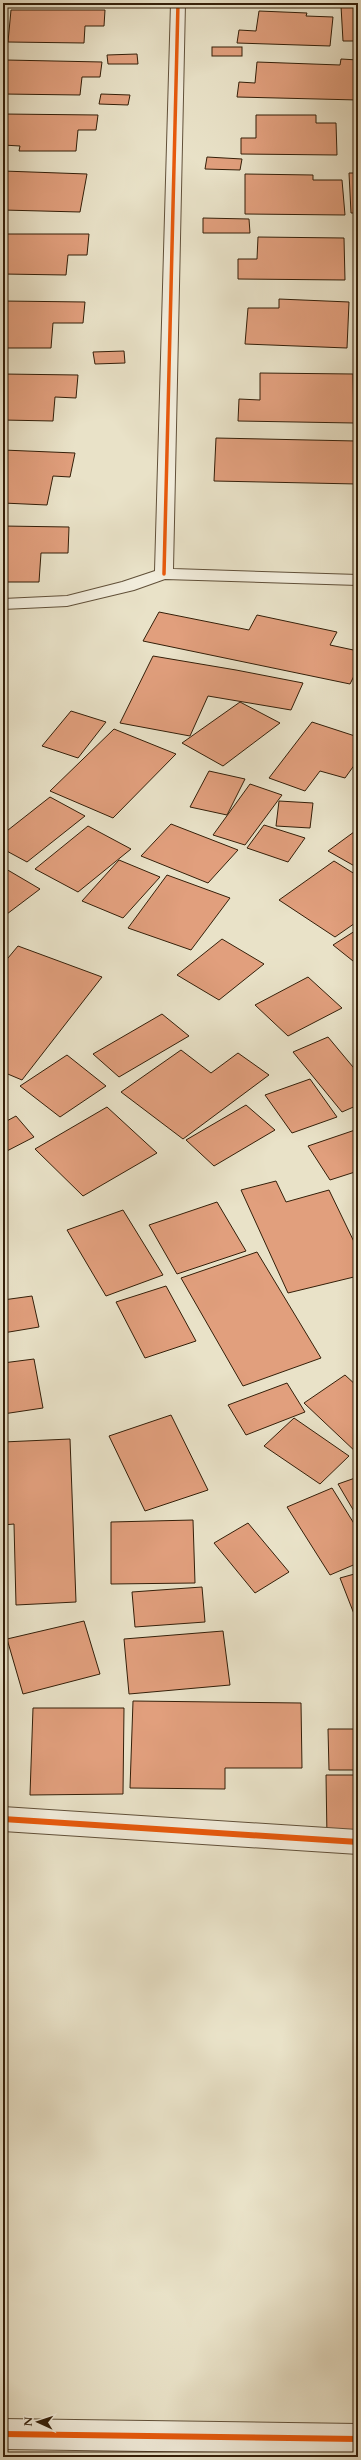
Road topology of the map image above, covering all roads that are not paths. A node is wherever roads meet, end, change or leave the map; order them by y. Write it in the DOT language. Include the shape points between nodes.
graph roads {
  1 [pos="178,3"];
  2 [pos="164,574"];
  3 [pos="358,580"];
  4 [pos="3,604"];
  5 [pos="3,1819"];
  6 [pos="358,1842"];
  7 [pos="3,2434"];
  8 [pos="358,2439"];
  1 -- 2 [label="street"];
  2 -- 3 [label="street"];
  2 -- 4 [label="street" via="67,601"];
  5 -- 6 [label="street"];
  7 -- 8 [label="street"];
}
